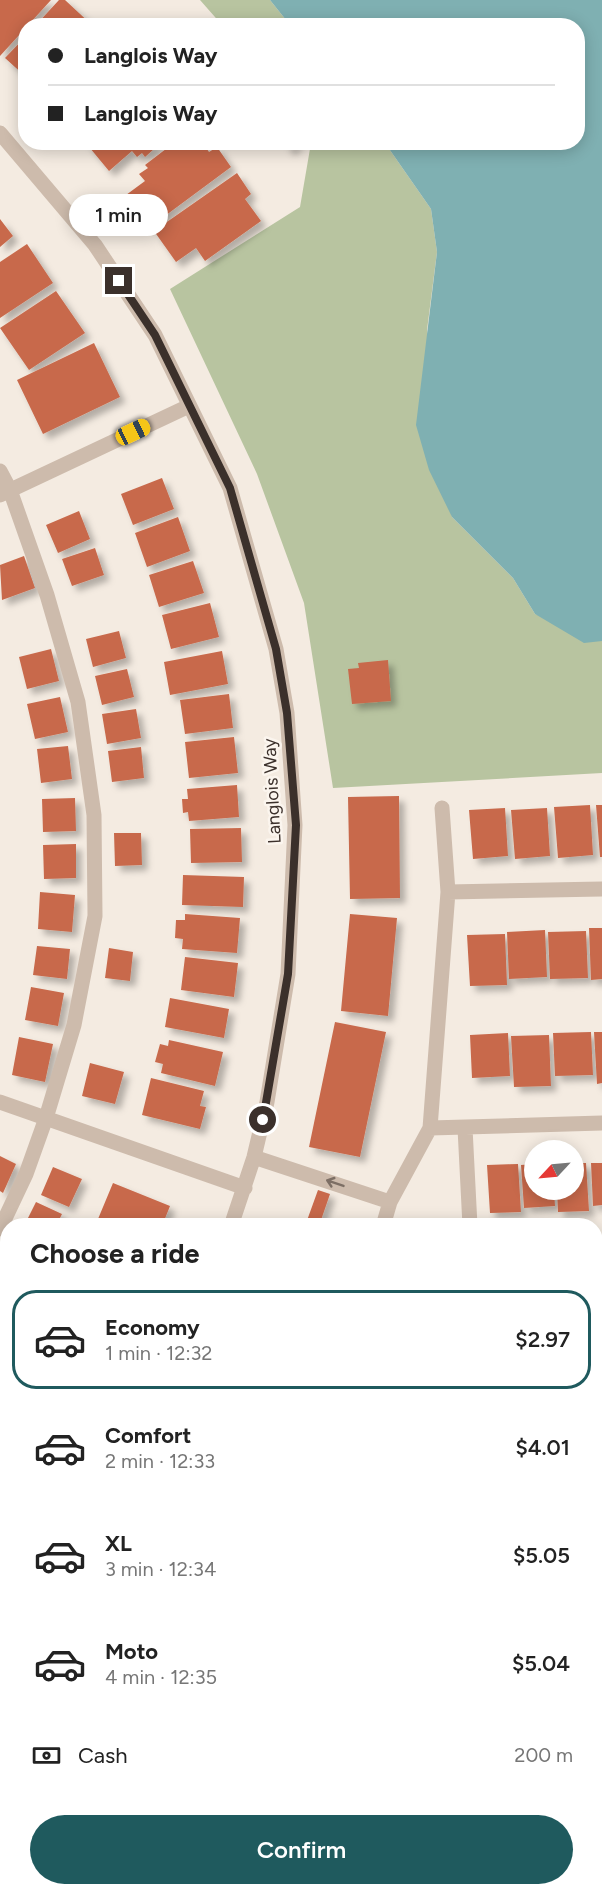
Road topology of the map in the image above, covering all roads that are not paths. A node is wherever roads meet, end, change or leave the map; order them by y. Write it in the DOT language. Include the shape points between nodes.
graph roads {
  1 [pos="0,133"];
  2 [pos="189,406"];
  3 [pos="0,471"];
  4 [pos="5,492"];
  5 [pos="442,808"];
  6 [pos="602,889"];
  7 [pos="448,892"];
  8 [pos="0,1102"];
  9 [pos="46,1118"];
  10 [pos="602,1123"];
  11 [pos="430,1128"];
  12 [pos="465,1128"];
  13 [pos="254,1157"];
  14 [pos="245,1188"];
  15 [pos="390,1202"];
  16 [pos="5,1218"];
  17 [pos="234,1218"];
  18 [pos="385,1218"];
  19 [pos="470,1218"];
  1 -- 2 [label="street, Langlois Way" via="95,245 155,335"];
  2 -- 4 [label="street"];
  2 -- 13 [label="street, Langlois Way" via="230,488 276,649 287,713 296,825 288,974"];
  3 -- 4 [label="street"];
  4 -- 9 [label="street" via="47,595 78,702 94,815 95,916 74,1025"];
  5 -- 7 [label="street"];
  6 -- 7 [label="street"];
  7 -- 11 [label="street"];
  8 -- 9 [label="street"];
  9 -- 14 [label="street"];
  9 -- 16 [label="street"];
  10 -- 12 [label="street"];
  11 -- 12 [label="street"];
  11 -- 15 [label="street"];
  12 -- 19 [label="street"];
  13 -- 14 [label="street, Langlois Way"];
  15 -- 13 [label="street, one-way"];
  14 -- 17 [label="street, Langlois Way"];
  15 -- 18 [label="street"];
}
